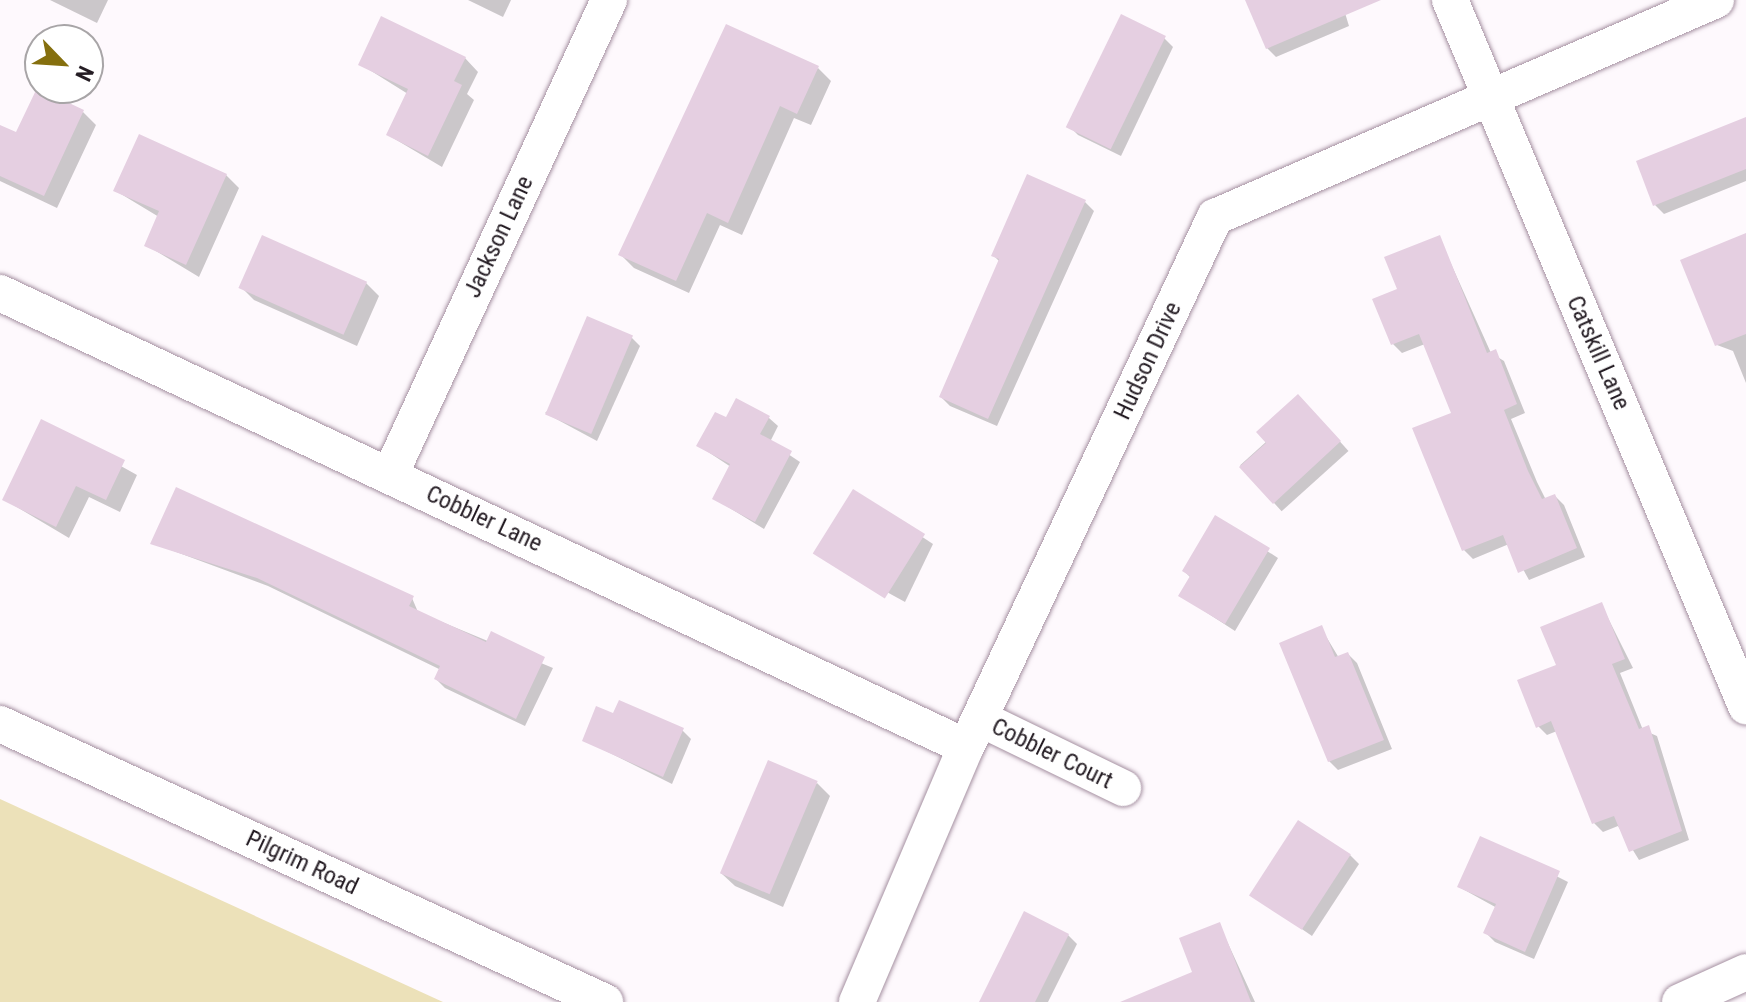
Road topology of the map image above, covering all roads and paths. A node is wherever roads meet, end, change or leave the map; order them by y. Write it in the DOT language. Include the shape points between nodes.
graph roads {
  1 [pos="609,0"];
  2 [pos="1450,0"];
  3 [pos="1716,0"];
  4 [pos="1490,95"];
  5 [pos="0,293"];
  6 [pos="390,475"];
  7 [pos="1746,706"];
  8 [pos="0,724"];
  9 [pos="974,733"];
  10 [pos="1123,788"];
  11 [pos="1746,972"];
  12 [pos="605,1002"];
  13 [pos="857,1002"];
  14 [pos="1680,1002"];
  1 -- 6 [label="street, Jackson Lane"];
  2 -- 4 [label="street, Catskill Lane"];
  3 -- 4 [label="street, Hudson Drive"];
  4 -- 7 [label="street, Catskill Lane"];
  4 -- 9 [label="street, Hudson Drive" via="1215,217"];
  5 -- 6 [label="street, Cobbler Lane"];
  6 -- 9 [label="street, Cobbler Lane"];
  8 -- 12 [label="street, Pilgrim Road"];
  9 -- 10 [label="street, Cobbler Court"];
  9 -- 13 [label="street, Hudson Drive"];
  11 -- 14 [label="street"];
}
